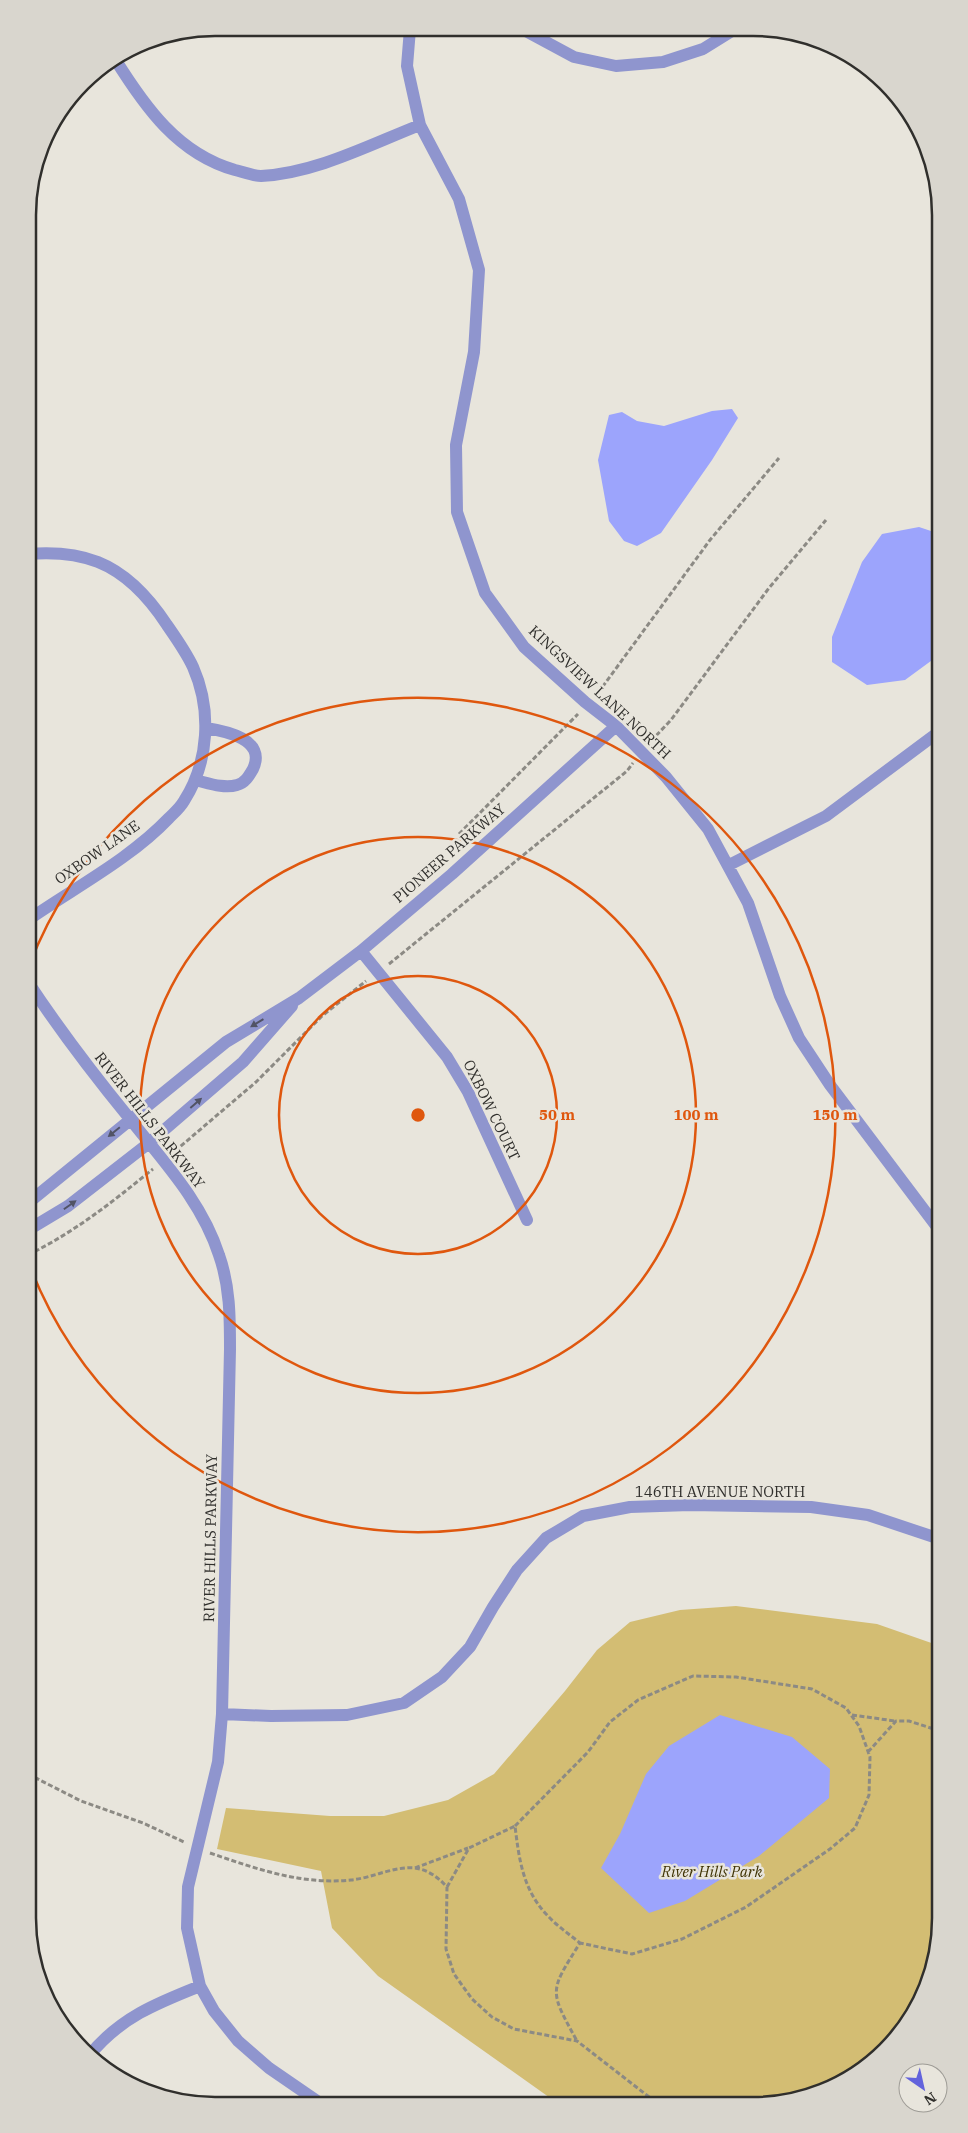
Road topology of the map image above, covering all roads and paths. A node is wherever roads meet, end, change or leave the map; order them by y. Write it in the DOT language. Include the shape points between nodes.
graph roads {
  1 [pos="409,36"];
  2 [pos="535,36"];
  3 [pos="724,36"];
  4 [pos="118,65"];
  5 [pos="420,125"];
  6 [pos="779,458"];
  7 [pos="826,520"];
  8 [pos="36,554"];
  9 [pos="588,704"];
  10 [pos="616,726"];
  11 [pos="206,728"];
  12 [pos="932,737"];
  13 [pos="641,752"];
  14 [pos="195,780"];
  15 [pos="459,834"];
  16 [pos="729,865"];
  17 [pos="36,915"];
  18 [pos="361,951"];
  19 [pos="378,973"];
  20 [pos="36,993"];
  21 [pos="299,998"];
  22 [pos="130,1119"];
  23 [pos="149,1143"];
  24 [pos="164,1160"];
  25 [pos="36,1195"];
  26 [pos="527,1220"];
  27 [pos="932,1220"];
  28 [pos="36,1225"];
  29 [pos="36,1250"];
  30 [pos="932,1536"];
  31 [pos="222,1714"];
  32 [pos="851,1715"];
  33 [pos="896,1721"];
  34 [pos="932,1728"];
  35 [pos="868,1752"];
  36 [pos="36,1778"];
  37 [pos="515,1826"];
  38 [pos="186,1844"];
  39 [pos="469,1848"];
  40 [pos="218,1856"];
  41 [pos="415,1868"];
  42 [pos="447,1887"];
  43 [pos="580,1943"];
  44 [pos="200,1986"];
  45 [pos="577,2042"];
  46 [pos="95,2050"];
  47 [pos="310,2097"];
  48 [pos="649,2097"];
  1 -- 5 [label="street, KINGSVIEW LANE NORTH" via="407,66"];
  2 -- 3 [label="street" via="574,57 616,66 663,62 703,49"];
  4 -- 5 [label="street" via="172,135 218,165 259,176 308,169"];
  5 -- 9 [label="street, KINGSVIEW LANE NORTH" via="460,199 479,270 474,352 456,445 457,512 485,593 524,647"];
  6 -- 9 [label="path" via="710,540 602,690"];
  7 -- 13 [label="path" via="769,588 671,720"];
  8 -- 11 [label="street, OXBOW LANE" via="79,556 116,572 136,586 155,607 192,667 203,697"];
  9 -- 10 [label="street, KINGSVIEW LANE NORTH"];
  9 -- 15 [label="path"];
  10 -- 13 [label="street, KINGSVIEW LANE NORTH"];
  10 -- 18 [label="street, PIONEER PARKWAY"];
  11 -- 14 [label="street, OXBOW LANE" via="203,756"];
  11 -- 14 [label="street" via="234,733 247,741 254,753 254,766 248,778 238,785 224,786"];
  12 -- 16 [label="street" via="826,816"];
  13 -- 16 [label="street, KINGSVIEW LANE NORTH" via="708,829"];
  13 -- 19 [label="path" via="627,771"];
  14 -- 17 [label="street, OXBOW LANE" via="184,802 140,845"];
  16 -- 27 [label="street, KINGSVIEW LANE NORTH" via="748,903 780,996 799,1038 830,1085"];
  18 -- 19 [label="street, OXBOW COURT"];
  18 -- 21 [label="street, PIONEER PARKWAY"];
  19 -- 24 [label="path" via="322,1016 256,1082"];
  19 -- 26 [label="street, OXBOW COURT" via="447,1057 468,1092"];
  20 -- 22 [label="street, RIVER HILLS PARKWAY"];
  21 -- 22 [label="street, PIONEER PARKWAY, one-way" via="226,1042"];
  23 -- 21 [label="street, PIONEER PARKWAY, one-way" via="243,1062"];
  22 -- 23 [label="street, RIVER HILLS PARKWAY"];
  22 -- 25 [label="street, PIONEER PARKWAY, one-way"];
  23 -- 24 [label="street, RIVER HILLS PARKWAY"];
  28 -- 23 [label="street, PIONEER PARKWAY, one-way" via="68,1206"];
  24 -- 29 [label="path" via="88,1221"];
  24 -- 31 [label="street, RIVER HILLS PARKWAY" via="203,1218 219,1255 229,1295"];
  30 -- 31 [label="street, 146TH AVENUE NORTH" via="868,1516 811,1507 630,1506 583,1516 546,1538 517,1570 470,1648 442,1677 404,1703 348,1714"];
  31 -- 44 [label="street, RIVER HILLS PARKWAY" via="218,1762 188,1887 187,1928"];
  32 -- 33 [label="path"];
  32 -- 35 [label="path" via="859,1726"];
  32 -- 37 [label="path" via="846,1708 812,1689 736,1677 693,1676 638,1700 610,1722 588,1752"];
  33 -- 34 [label="path" via="909,1721"];
  33 -- 35 [label="path"];
  35 -- 43 [label="path" via="869,1795 855,1828 746,1907 682,1939 632,1954"];
  36 -- 38 [label="path"];
  37 -- 39 [label="path"];
  37 -- 43 [label="path" via="520,1863 529,1889 547,1915"];
  39 -- 41 [label="path"];
  39 -- 42 [label="path"];
  40 -- 41 [label="path" via="272,1874 329,1882"];
  41 -- 42 [label="path" via="426,1871"];
  42 -- 45 [label="path" via="446,1949 454,1974 472,1999 492,2018 514,2029"];
  43 -- 45 [label="path" via="558,1978 555,1994"];
  44 -- 46 [label="street" via="157,2003 124,2021"];
  44 -- 47 [label="street, RIVER HILLS PARKWAY" via="214,2011 238,2041"];
  45 -- 48 [label="path"];
}
